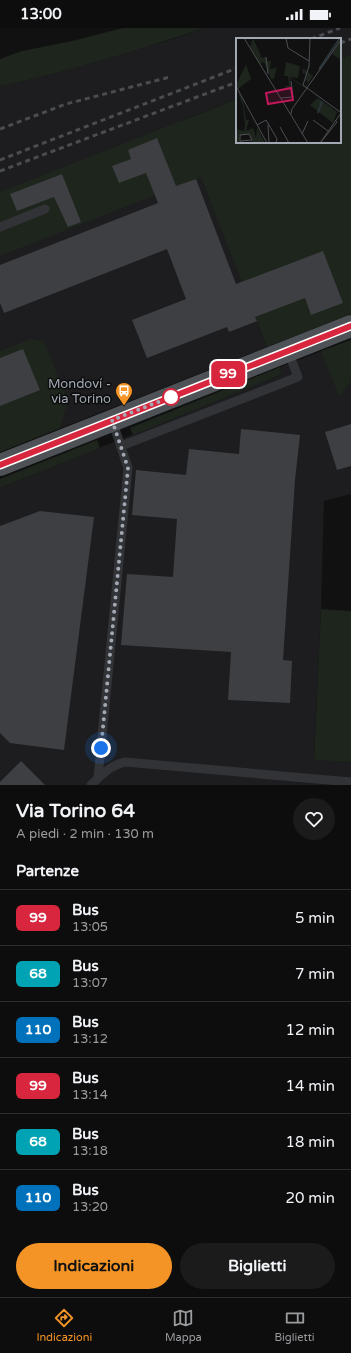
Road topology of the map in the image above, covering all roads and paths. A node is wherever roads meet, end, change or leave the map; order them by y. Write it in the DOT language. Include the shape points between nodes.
graph roads {
  1 [pos="45,209"];
  2 [pos="0,227"];
  3 [pos="351,326"];
  4 [pos="288,351"];
  5 [pos="112,420"];
  6 [pos="121,446"];
  7 [pos="0,465"];
  8 [pos="98,778"];
  9 [pos="351,782"];
  10 [pos="91,785"];
  1 -- 2 [label="lane"];
  3 -- 4 [label="main road"];
  4 -- 5 [label="main road"];
  4 -- 6 [label="lane" via="298,377"];
  5 -- 6 [label="lane"];
  5 -- 7 [label="main road"];
  6 -- 8 [label="lane" via="128,468"];
  8 -- 9 [label="lane" via="119,763 132,762"];
  8 -- 10 [label="lane"];
}
